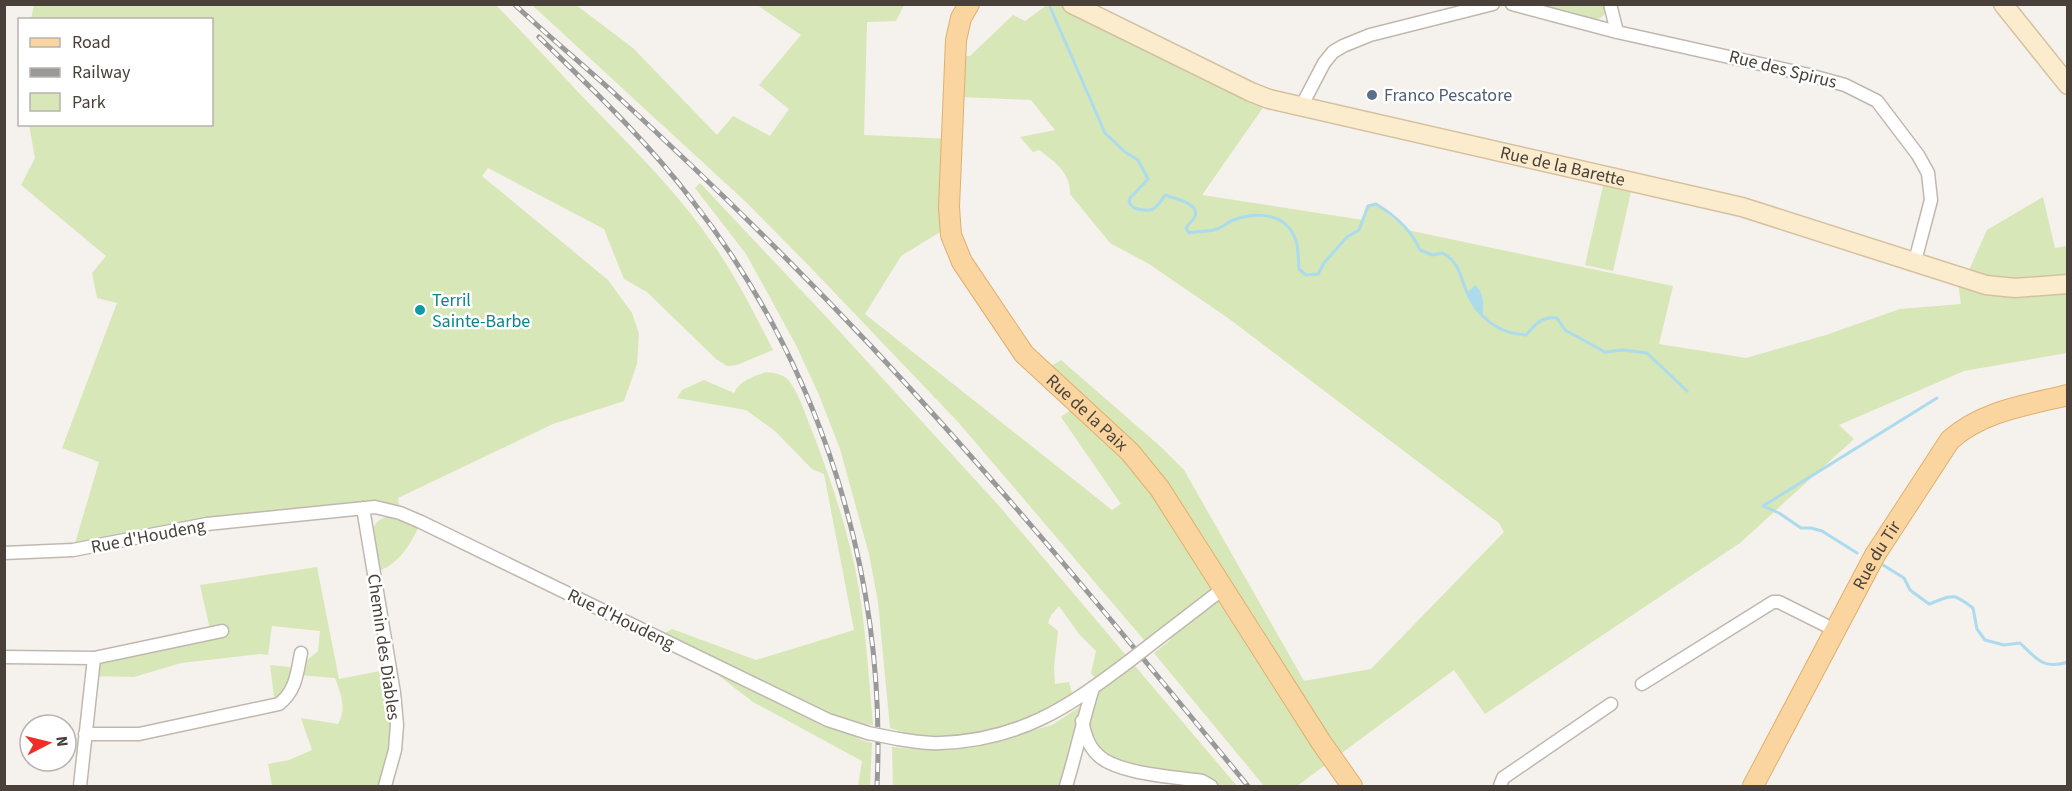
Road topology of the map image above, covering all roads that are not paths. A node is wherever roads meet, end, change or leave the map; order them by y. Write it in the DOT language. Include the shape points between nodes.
graph roads {
  1 [pos="969,4"];
  2 [pos="1072,4"];
  3 [pos="1493,4"];
  4 [pos="1512,4"];
  5 [pos="1610,4"];
  6 [pos="2003,4"];
  7 [pos="1617,32"];
  8 [pos="2067,85"];
  9 [pos="1301,107"];
  10 [pos="1915,261"];
  11 [pos="2067,284"];
  12 [pos="2067,395"];
  13 [pos="369,507"];
  14 [pos="4,553"];
  15 [pos="1224,588"];
  16 [pos="1835,630"];
  17 [pos="222,632"];
  18 [pos="301,654"];
  19 [pos="4,657"];
  20 [pos="94,658"];
  21 [pos="1642,684"];
  22 [pos="1094,688"];
  23 [pos="1611,704"];
  24 [pos="1082,721"];
  25 [pos="85,734"];
  26 [pos="80,786"];
  27 [pos="385,786"];
  28 [pos="1066,786"];
  29 [pos="1209,786"];
  30 [pos="1352,786"];
  31 [pos="1500,786"];
  32 [pos="1753,786"];
  1 -- 15 [label="main road, Rue de la Paix" via="956,40 949,207 955,249 1024,354 1110,432 1147,472"];
  2 -- 9 [label="street, Rue de la Barette" via="1251,92"];
  3 -- 9 [label="street" via="1370,35 1343,46 1324,63"];
  4 -- 7 [label="street, Rue des Spirus"];
  5 -- 7 [label="street"];
  6 -- 8 [label="street"];
  7 -- 10 [label="street, Rue des Spirus" via="1805,74 1845,85 1876,101 1918,154 1928,173 1931,200"];
  9 -- 10 [label="street, Rue de la Barette" via="1742,207"];
  10 -- 11 [label="street, Rue de la Barette" via="1986,285 2016,288"];
  12 -- 16 [label="main road, Rue du Tir" via="1989,415 1950,440 1875,555"];
  13 -- 14 [label="street, Rue d'Houdeng" via="207,524 73,550"];
  13 -- 22 [label="street, Rue d'Houdeng, bridge" via="421,522 828,720 868,733 938,743 987,737 1041,720"];
  13 -- 27 [label="street, Chemin des Diables" via="397,725"];
  15 -- 22 [label="street, Rue d'Houdeng, bridge"];
  15 -- 30 [label="main road, Rue de la Paix"];
  16 -- 21 [label="street" via="1773,602"];
  16 -- 32 [label="main road, Rue du Tir"];
  17 -- 20 [label="street"];
  18 -- 25 [label="street" via="293,689 279,704 139,734"];
  19 -- 20 [label="street"];
  20 -- 25 [label="street"];
  22 -- 24 [label="street"];
  23 -- 31 [label="street" via="1503,778"];
  24 -- 28 [label="street"];
  24 -- 29 [label="street" via="1090,745 1111,764 1202,781"];
  25 -- 26 [label="street"];
}
